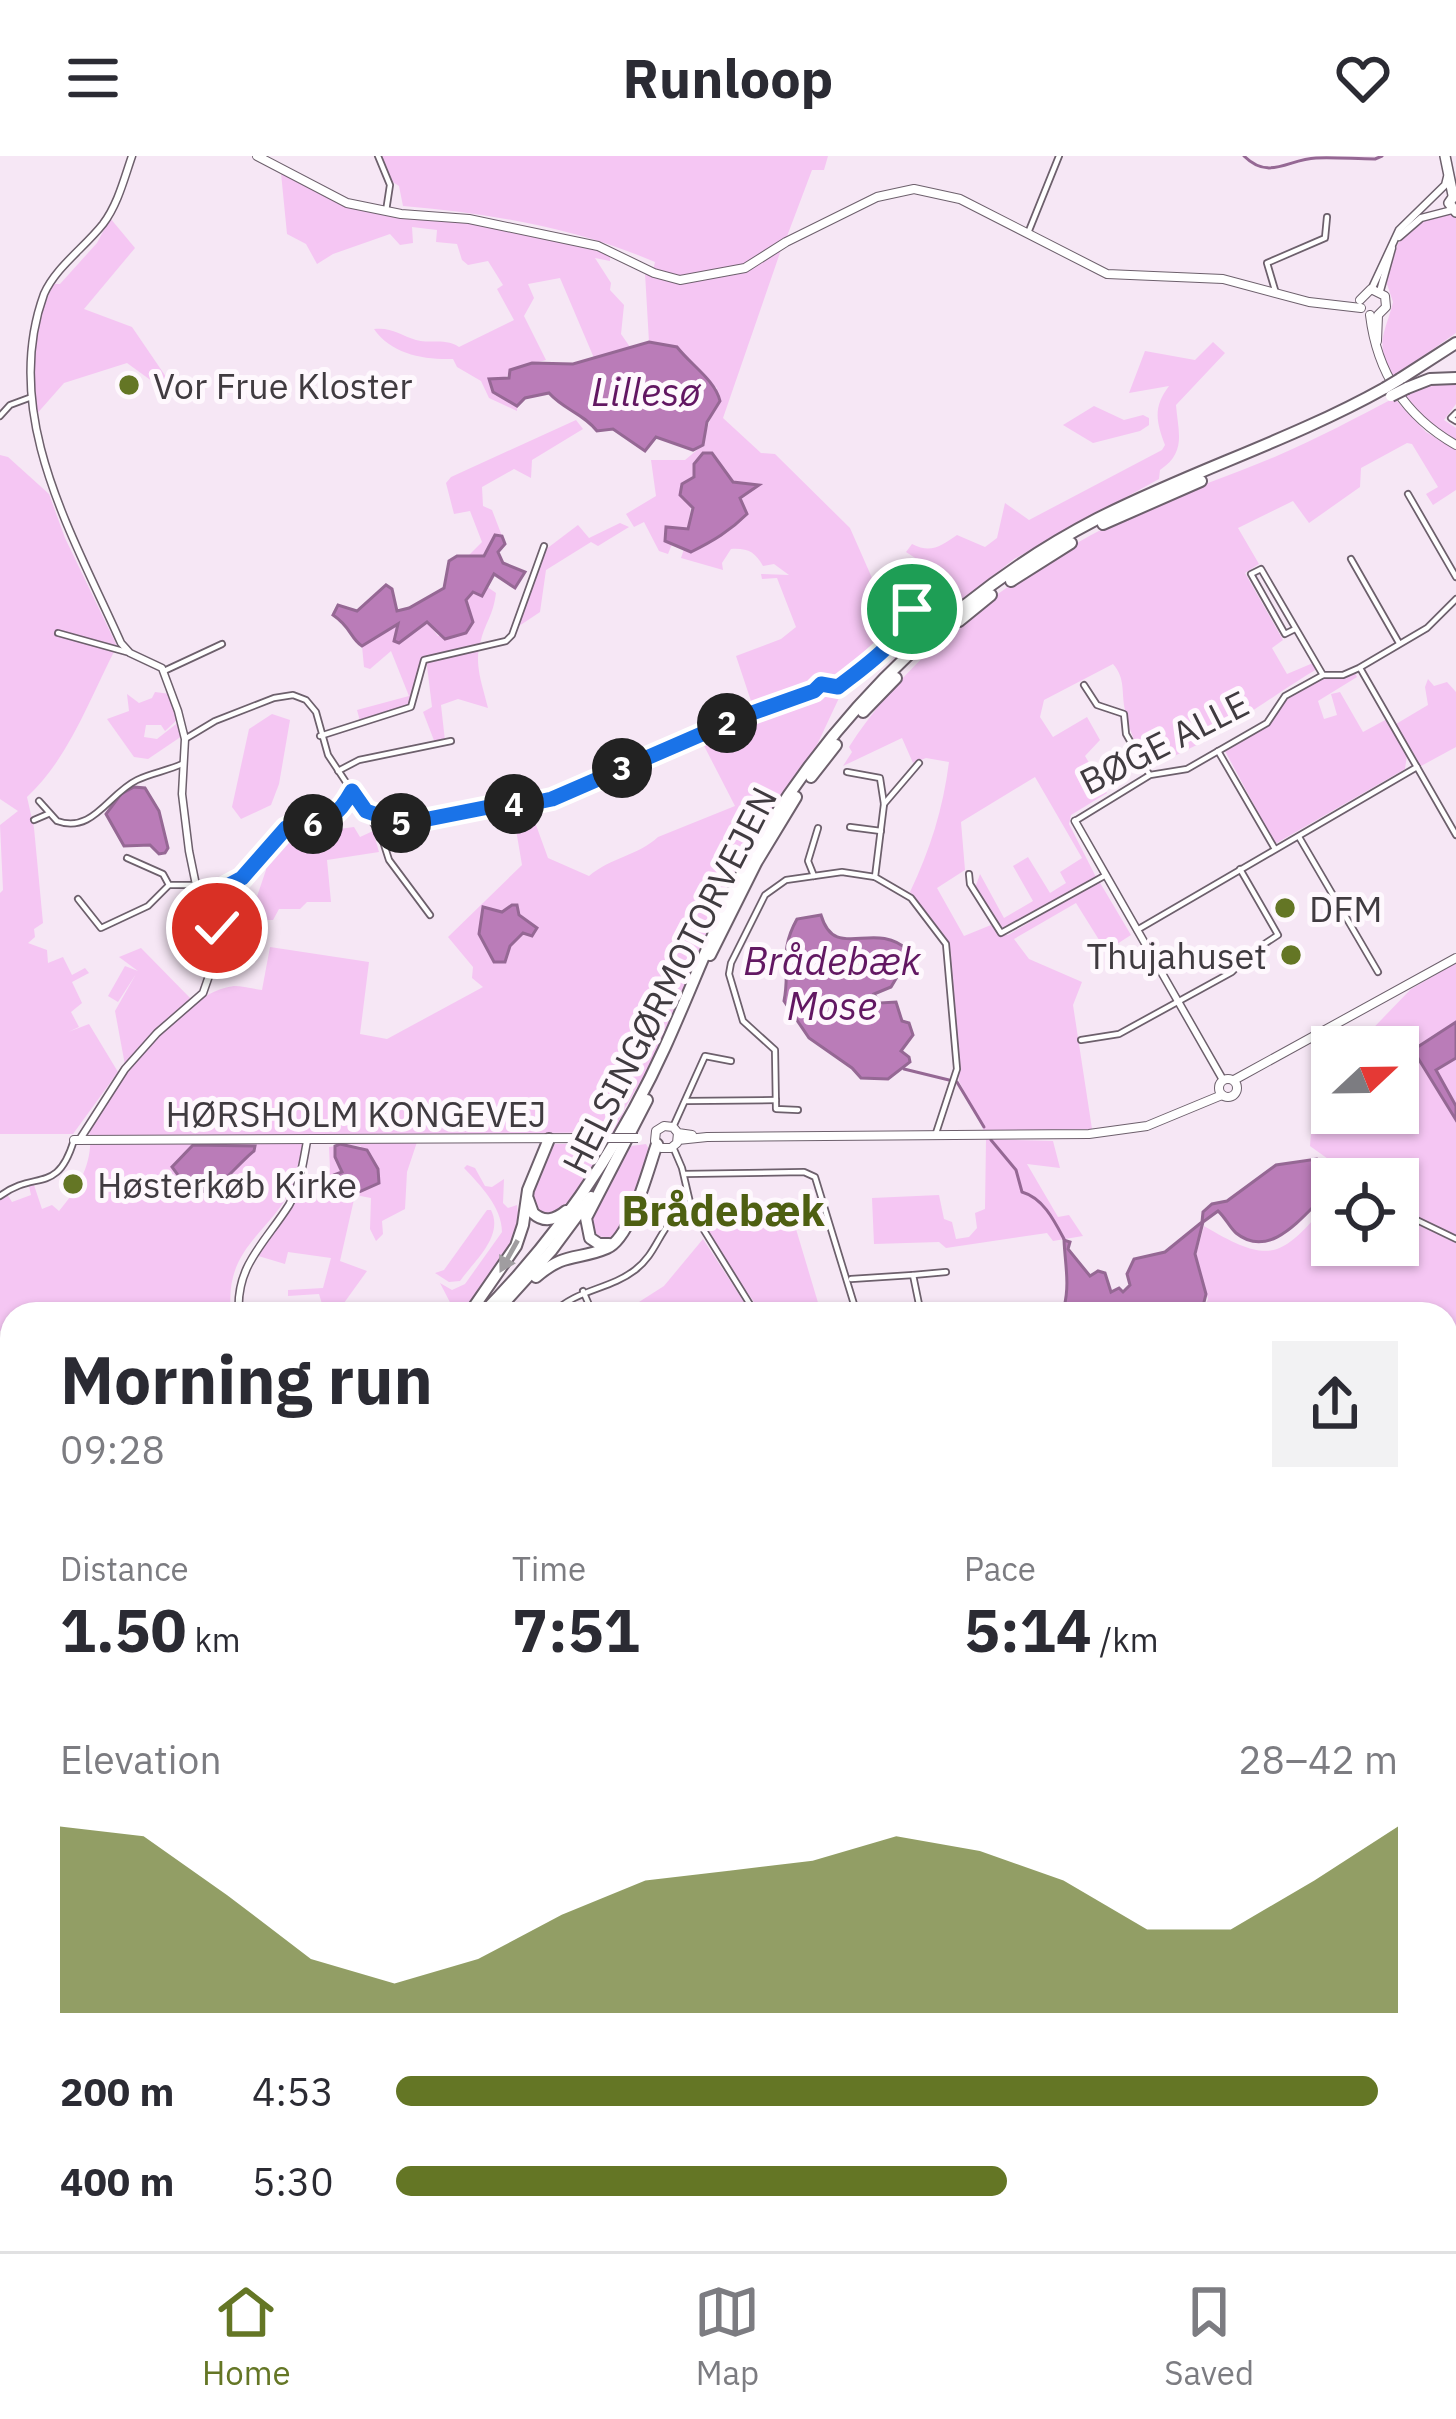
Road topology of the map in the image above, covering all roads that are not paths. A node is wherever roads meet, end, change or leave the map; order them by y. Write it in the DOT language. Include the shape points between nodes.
graph roads {
  1 [pos="132,156"];
  2 [pos="257,156"];
  3 [pos="378,156"];
  4 [pos="1059,156"];
  5 [pos="1446,156"];
  6 [pos="1456,176"];
  7 [pos="1453,203"];
  8 [pos="386,211"];
  9 [pos="1327,217"];
  10 [pos="1399,230"];
  11 [pos="1028,233"];
  12 [pos="1376,290"];
  13 [pos="1274,293"];
  14 [pos="1360,304"];
  15 [pos="1374,315"];
  16 [pos="1456,344"];
  17 [pos="1456,378"];
  18 [pos="1404,384"];
  19 [pos="1388,392"];
  20 [pos="29,398"];
  21 [pos="0,416"];
  22 [pos="1456,445"];
  23 [pos="1408,494"];
  24 [pos="544,546"];
  25 [pos="1351,559"];
  26 [pos="1456,577"];
  27 [pos="915,590"];
  28 [pos="1456,599"];
  29 [pos="1295,628"];
  30 [pos="58,633"];
  31 [pos="222,644"];
  32 [pos="1400,644"];
  33 [pos="130,653"];
  34 [pos="1359,668"];
  35 [pos="164,670"];
  36 [pos="1323,675"];
  37 [pos="1084,685"];
  38 [pos="320,736"];
  39 [pos="185,739"];
  40 [pos="451,741"];
  41 [pos="1218,751"];
  42 [pos="919,763"];
  43 [pos="182,764"];
  44 [pos="1417,767"];
  45 [pos="338,771"];
  46 [pos="847,772"];
  47 [pos="1150,775"];
  48 [pos="352,791"];
  49 [pos="39,801"];
  50 [pos="884,804"];
  51 [pos="366,811"];
  52 [pos="48,814"];
  53 [pos="34,820"];
  54 [pos="1075,821"];
  55 [pos="850,827"];
  56 [pos="818,828"];
  57 [pos="881,831"];
  58 [pos="1456,835"];
  59 [pos="1298,836"];
  60 [pos="1275,849"];
  61 [pos="127,859"];
  62 [pos="1240,869"];
  63 [pos="969,874"];
  64 [pos="1106,875"];
  65 [pos="814,876"];
  66 [pos="875,877"];
  67 [pos="169,885"];
  68 [pos="196,885"];
  69 [pos="78,898"];
  70 [pos="203,899"];
  71 [pos="430,915"];
  72 [pos="1137,930"];
  73 [pos="1456,956"];
  74 [pos="1378,972"];
  75 [pos="1178,1000"];
  76 [pos="1081,1040"];
  77 [pos="692,1050"];
  78 [pos="705,1056"];
  79 [pos="731,1061"];
  80 [pos="1227,1086"];
  81 [pos="647,1100"];
  82 [pos="776,1100"];
  83 [pos="686,1101"];
  84 [pos="798,1110"];
  85 [pos="935,1136"];
  86 [pos="544,1139"];
  87 [pos="76,1140"];
  88 [pos="667,1140"];
  89 [pos="308,1142"];
  90 [pos="607,1158"];
  91 [pos="684,1174"];
  92 [pos="528,1190"];
  93 [pos="0,1196"];
  94 [pos="689,1205"];
  95 [pos="1419,1222"];
  96 [pos="618,1240"];
  97 [pos="1456,1240"];
  98 [pos="946,1272"];
  99 [pos="913,1275"];
  100 [pos="850,1279"];
  101 [pos="583,1291"];
  102 [pos="238,1302"];
  103 [pos="477,1302"];
  104 [pos="493,1302"];
  105 [pos="507,1302"];
  106 [pos="510,1302"];
  107 [pos="568,1302"];
  108 [pos="588,1302"];
  109 [pos="749,1302"];
  110 [pos="855,1302"];
  111 [pos="919,1302"];
  1 -- 20 [label="street" via="104,222 44,292 27,342"];
  2 -- 8 [label="main road" via="328,195"];
  3 -- 8 [label="street" via="390,185"];
  4 -- 11 [label="street"];
  5 -- 6 [label="main road"];
  5 -- 7 [label="main road"];
  5 -- 10 [label="street" via="1444,185"];
  7 -- 10 [label="street"];
  7 -- 12 [label="street" via="1405,230"];
  8 -- 11 [label="main road" via="598,246 680,280 745,268 896,191 960,199"];
  9 -- 13 [label="street" via="1325,238 1267,263"];
  10 -- 12 [label="street"];
  11 -- 13 [label="main road" via="1108,274 1216,278"];
  12 -- 14 [label="main road"];
  12 -- 15 [label="main road" via="1387,303"];
  13 -- 14 [label="main road"];
  14 -- 15 [label="main road"];
  15 -- 22 [label="main road" via="1380,361 1410,412"];
  16 -- 18 [label="highway, HELSINGØRMOTORVEJEN"];
  16 -- 18 [label="highway, HELSINGØRMOTORVEJEN"];
  17 -- 18 [label="highway"];
  18 -- 19 [label="highway, HELSINGØRMOTORVEJEN, bridge"];
  19 -- 81 [label="highway, HELSINGØRMOTORVEJEN" via="1097,527 989,597 911,663 828,754 759,857"];
  19 -- 90 [label="highway, HELSINGØRMOTORVEJEN" via="1093,521 975,598 889,675 819,754 746,864"];
  20 -- 21 [label="street"];
  20 -- 33 [label="street" via="40,468"];
  23 -- 26 [label="street"];
  24 -- 38 [label="street" via="506,641 424,660 412,707"];
  25 -- 32 [label="street"];
  27 -- 51 [label="street" via="906,626 838,687 821,684 552,799 403,824"];
  28 -- 32 [label="street, BØGE ALLE"];
  29 -- 29 [label="street" via="1261,569 1250,574 1285,634"];
  29 -- 36 [label="street"];
  30 -- 33 [label="street"];
  31 -- 35 [label="street"];
  32 -- 34 [label="street, BØGE ALLE"];
  33 -- 35 [label="street"];
  34 -- 36 [label="street, BØGE ALLE"];
  34 -- 44 [label="street"];
  35 -- 39 [label="street"];
  36 -- 41 [label="street, BØGE ALLE" via="1286,696 1267,723"];
  37 -- 47 [label="street" via="1097,705 1124,714"];
  38 -- 39 [label="street" via="314,707 293,695"];
  38 -- 45 [label="street"];
  39 -- 43 [label="street"];
  40 -- 45 [label="street"];
  41 -- 47 [label="street, BØGE ALLE" via="1187,769"];
  41 -- 60 [label="street"];
  42 -- 50 [label="street"];
  43 -- 52 [label="street" via="116,792 91,819 64,824"];
  43 -- 68 [label="street"];
  44 -- 58 [label="street"];
  44 -- 59 [label="street"];
  45 -- 48 [label="street"];
  46 -- 50 [label="street" via="880,778"];
  47 -- 54 [label="street, BØGE ALLE"];
  48 -- 51 [label="street"];
  48 -- 70 [label="street" via="337,815 286,828 242,878"];
  49 -- 52 [label="street"];
  50 -- 57 [label="street"];
  51 -- 71 [label="street" via="389,860"];
  52 -- 53 [label="street"];
  54 -- 64 [label="street"];
  55 -- 57 [label="street"];
  56 -- 65 [label="street" via="808,861"];
  57 -- 66 [label="street"];
  59 -- 60 [label="street"];
  59 -- 74 [label="street"];
  60 -- 62 [label="street"];
  61 -- 67 [label="street" via="163,874"];
  62 -- 72 [label="street"];
  62 -- 75 [label="street" via="1278,935 1232,973"];
  63 -- 64 [label="street" via="1001,933"];
  64 -- 72 [label="street"];
  65 -- 66 [label="street"];
  65 -- 82 [label="street" via="771,888 729,969 739,1014 775,1050"];
  66 -- 85 [label="street" via="911,898 946,944 957,1069"];
  67 -- 68 [label="street"];
  67 -- 69 [label="street" via="143,909 101,928"];
  68 -- 70 [label="street"];
  70 -- 87 [label="street" via="219,942 206,988 125,1069"];
  72 -- 75 [label="street"];
  73 -- 80 [label="main road, HØRSHOLM KONGEVEJ"];
  75 -- 76 [label="street" via="1119,1034"];
  75 -- 80 [label="street"];
  77 -- 78 [label="street"];
  78 -- 79 [label="street"];
  78 -- 83 [label="street"];
  80 -- 85 [label="main road, HØRSHOLM KONGEVEJ" via="1147,1126"];
  81 -- 96 [label="highway" via="586,1218 594,1242"];
  81 -- 105 [label="highway, HELSINGØRMOTORVEJEN" via="580,1214"];
  82 -- 83 [label="street"];
  82 -- 84 [label="street" via="776,1109"];
  83 -- 88 [label="street"];
  85 -- 88 [label="main road, HØRSHOLM KONGEVEJ"];
  86 -- 88 [label="main road, HØRSHOLM KONGEVEJ, bridge"];
  86 -- 89 [label="main road, HØRSHOLM KONGEVEJ"];
  86 -- 92 [label="highway"];
  87 -- 89 [label="main road, HØRSHOLM KONGEVEJ"];
  87 -- 93 [label="street" via="54,1177"];
  88 -- 91 [label="street"];
  88 -- 96 [label="highway"];
  89 -- 102 [label="street" via="294,1196 245,1267"];
  90 -- 92 [label="highway" via="556,1218 533,1213"];
  90 -- 104 [label="highway, HELSINGØRMOTORVEJEN" via="550,1240"];
  91 -- 94 [label="street"];
  91 -- 100 [label="street" via="809,1174"];
  92 -- 103 [label="highway, one-way" via="516,1246"];
  94 -- 101 [label="street" via="669,1219 640,1266"];
  94 -- 109 [label="street"];
  95 -- 97 [label="street"];
  96 -- 106 [label="highway" via="551,1264"];
  98 -- 99 [label="street"];
  99 -- 100 [label="street"];
  99 -- 111 [label="street"];
  100 -- 110 [label="street"];
  101 -- 107 [label="street"];
  101 -- 108 [label="street"];
}
